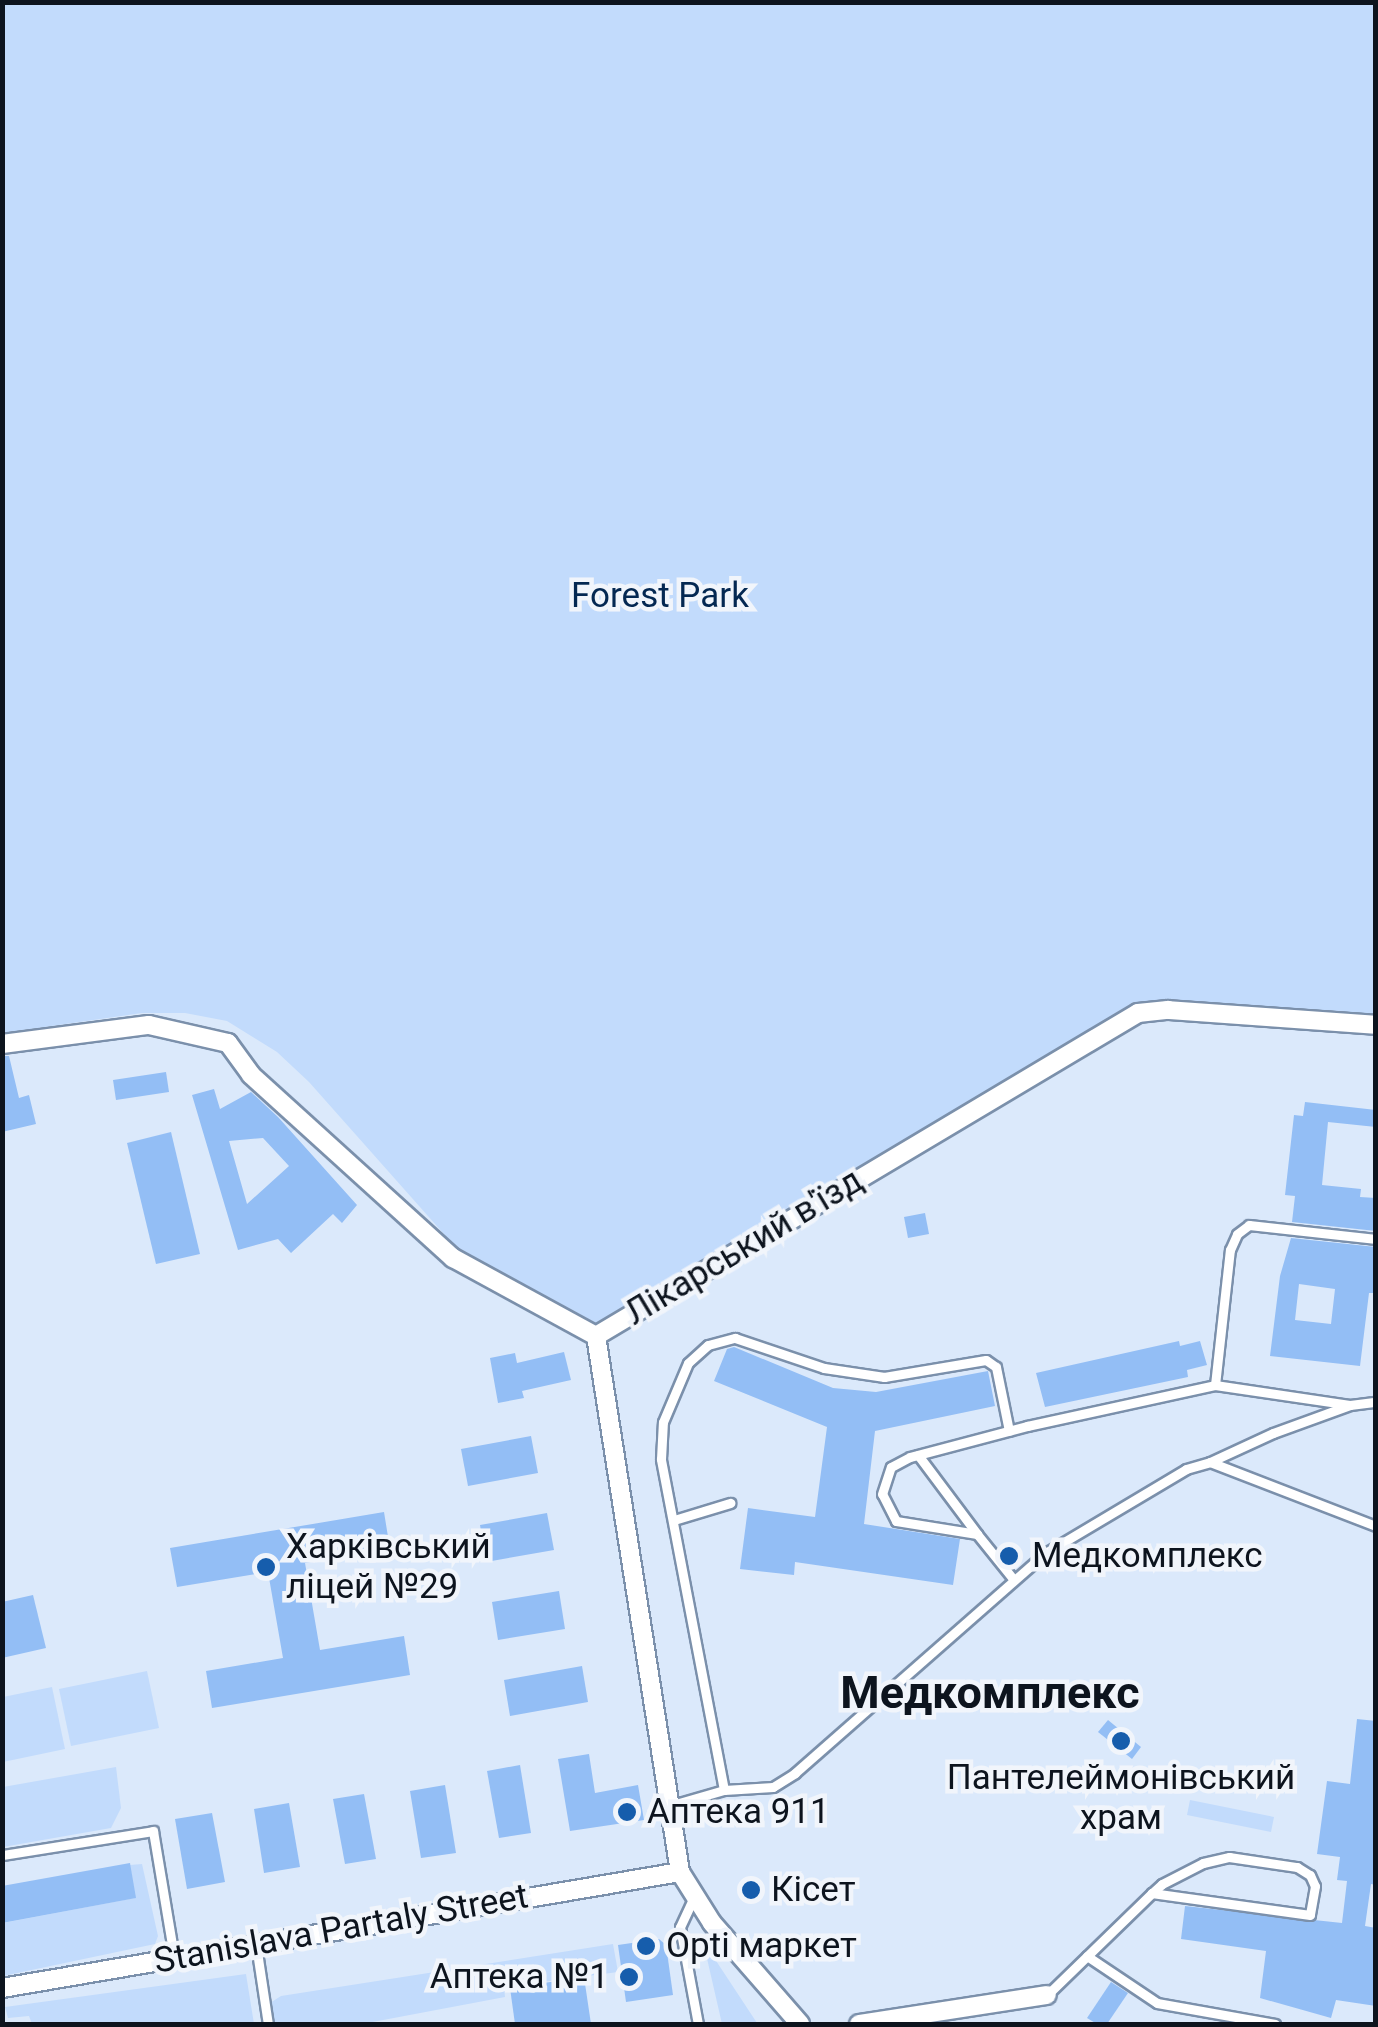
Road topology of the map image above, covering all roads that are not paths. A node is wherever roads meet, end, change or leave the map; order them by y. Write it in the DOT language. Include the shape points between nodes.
graph roads {
  1 [pos="1376,1025"];
  2 [pos="2,1044"];
  3 [pos="1376,1240"];
  4 [pos="596,1336"];
  5 [pos="1215,1385"];
  6 [pos="1376,1402"];
  7 [pos="1350,1405"];
  8 [pos="1010,1431"];
  9 [pos="918,1455"];
  10 [pos="1210,1462"];
  11 [pos="730,1503"];
  12 [pos="674,1520"];
  13 [pos="1376,1526"];
  14 [pos="977,1534"];
  15 [pos="1014,1580"];
  16 [pos="724,1790"];
  17 [pos="672,1805"];
  18 [pos="2,1855"];
  19 [pos="680,1872"];
  20 [pos="1152,1892"];
  21 [pos="694,1895"];
  22 [pos="256,1942"];
  23 [pos="174,1956"];
  24 [pos="1087,1956"];
  25 [pos="2,1988"];
  26 [pos="1047,1995"];
  27 [pos="268,2024"];
  28 [pos="698,2024"];
  29 [pos="800,2024"];
  30 [pos="859,2024"];
  31 [pos="1275,2024"];
  1 -- 4 [label="street, Лікарський в'їзд" via="1138,1013"];
  2 -- 4 [label="street, Лікарський в'їзд" via="149,1026 228,1043 251,1075 454,1258"];
  3 -- 5 [label="lane" via="1248,1225 1237,1234"];
  4 -- 17 [label="street"];
  5 -- 7 [label="lane"];
  5 -- 8 [label="lane"];
  6 -- 7 [label="lane"];
  7 -- 10 [label="lane"];
  8 -- 9 [label="lane"];
  8 -- 12 [label="lane" via="996,1368 986,1360 884,1377 824,1368 735,1338 716,1341 688,1363 663,1422 661,1459"];
  9 -- 14 [label="lane"];
  9 -- 14 [label="lane" via="896,1462 888,1474 882,1494 890,1516 902,1524"];
  10 -- 13 [label="lane"];
  10 -- 15 [label="lane" via="1119,1505"];
  11 -- 12 [label="lane"];
  12 -- 16 [label="lane"];
  14 -- 15 [label="lane"];
  15 -- 16 [label="lane" via="795,1773 772,1787"];
  16 -- 17 [label="lane"];
  17 -- 19 [label="street"];
  18 -- 23 [label="lane" via="152,1832"];
  19 -- 21 [label="street"];
  19 -- 22 [label="street, Stanislava Partaly Street"];
  20 -- 20 [label="lane" via="1310,1915 1315,1886 1297,1866 1229,1857"];
  20 -- 24 [label="lane"];
  21 -- 28 [label="lane" via="680,1926"];
  21 -- 29 [label="street"];
  22 -- 23 [label="street, Stanislava Partaly Street"];
  22 -- 27 [label="lane"];
  23 -- 25 [label="street, Stanislava Partaly Street"];
  24 -- 26 [label="lane"];
  24 -- 31 [label="lane" via="1157,2003"];
  26 -- 30 [label="street"];
}
